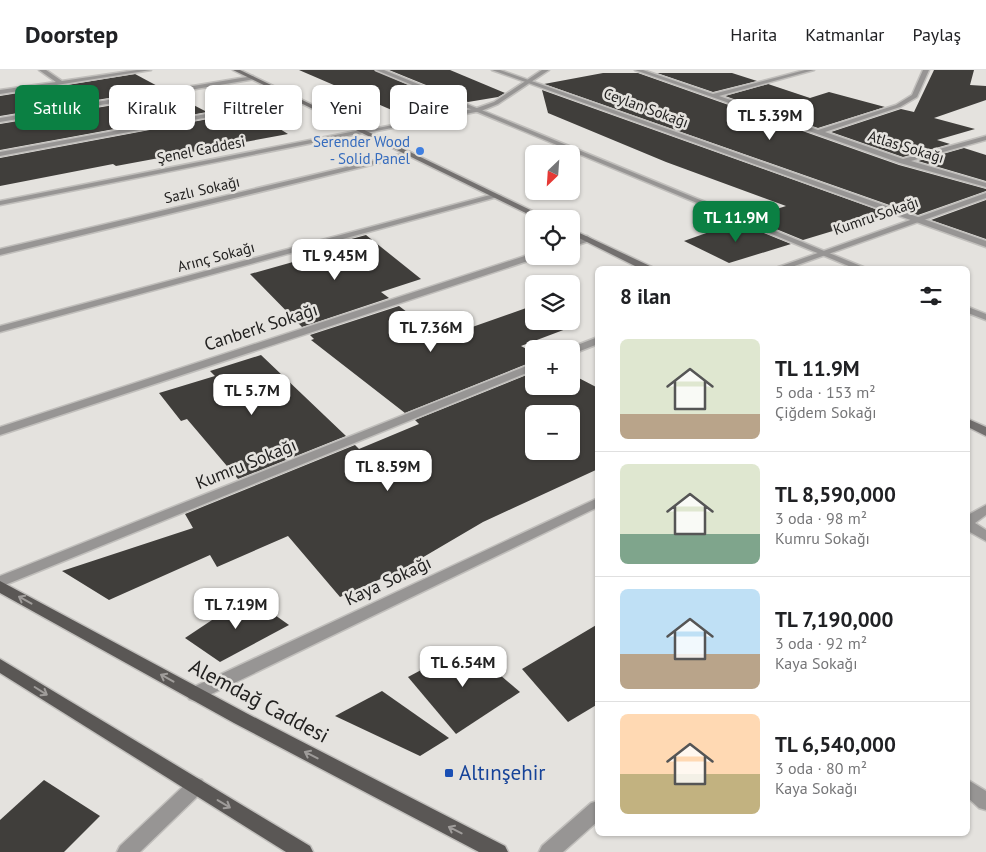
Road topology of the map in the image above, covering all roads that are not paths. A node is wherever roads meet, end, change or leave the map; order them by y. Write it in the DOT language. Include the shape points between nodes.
graph roads {
  1 [pos="42,70"];
  2 [pos="148,70"];
  3 [pos="236,70"];
  4 [pos="379,70"];
  5 [pos="494,70"];
  6 [pos="546,70"];
  7 [pos="638,70"];
  8 [pos="811,70"];
  9 [pos="926,70"];
  10 [pos="253,78"];
  11 [pos="530,82"];
  12 [pos="61,83"];
  13 [pos="268,85"];
  14 [pos="0,92"];
  15 [pos="711,96"];
  16 [pos="302,101"];
  17 [pos="478,110"];
  18 [pos="205,116"];
  19 [pos="0,120"];
  20 [pos="366,131"];
  21 [pos="818,132"];
  22 [pos="986,138"];
  23 [pos="0,154"];
  24 [pos="410,154"];
  25 [pos="902,161"];
  26 [pos="986,185"];
  27 [pos="986,195"];
  28 [pos="497,196"];
  29 [pos="0,203"];
  30 [pos="526,210"];
  31 [pos="916,219"];
  32 [pos="580,236"];
  33 [pos="586,239"];
  34 [pos="580,241"];
  35 [pos="986,244"];
  36 [pos="0,252"];
  37 [pos="821,252"];
  38 [pos="525,259"];
  39 [pos="643,266"];
  40 [pos="785,266"];
  41 [pos="856,266"];
  42 [pos="970,311"];
  43 [pos="986,317"];
  44 [pos="0,329"];
  45 [pos="595,341"];
  46 [pos="580,347"];
  47 [pos="525,370"];
  48 [pos="970,424"];
  49 [pos="0,431"];
  50 [pos="986,432"];
  51 [pos="595,503"];
  52 [pos="986,509"];
  53 [pos="970,520"];
  54 [pos="970,526"];
  55 [pos="986,536"];
  56 [pos="0,582"];
  57 [pos="0,586"];
  58 [pos="0,665"];
  59 [pos="196,694"];
  60 [pos="196,786"];
  61 [pos="970,790"];
  62 [pos="986,802"];
  63 [pos="595,812"];
  64 [pos="127,852"];
  65 [pos="303,852"];
  66 [pos="498,852"];
  67 [pos="549,852"];
  1 -- 12 [label="street"];
  2 -- 12 [label="street"];
  3 -- 10 [label="main road"];
  4 -- 17 [label="street"];
  5 -- 11 [label="street, Ceylan Sokağı"];
  6 -- 11 [label="street, Şenel Caddesi"];
  7 -- 15 [label="street, Atlas Sokağı"];
  8 -- 15 [label="street"];
  9 -- 21 [label="street" via="915,96 898,106"];
  10 -- 13 [label="main road"];
  10 -- 19 [label="street"];
  11 -- 17 [label="street, Şenel Caddesi"];
  11 -- 31 [label="street, Ceylan Sokağı"];
  12 -- 14 [label="street"];
  15 -- 21 [label="street, Atlas Sokağı"];
  16 -- 20 [label="main road"];
  17 -- 20 [label="street, Şenel Caddesi"];
  17 -- 37 [label="street"];
  18 -- 23 [label="street"];
  20 -- 24 [label="main road"];
  20 -- 29 [label="street, Şenel Caddesi"];
  21 -- 25 [label="street, Atlas Sokağı"];
  22 -- 25 [label="street"];
  24 -- 28 [label="main road"];
  24 -- 36 [label="street, Sazlı Sokağı"];
  25 -- 26 [label="street, Atlas Sokağı"];
  27 -- 31 [label="street, Kumru Sokağı"];
  28 -- 30 [label="main road"];
  28 -- 44 [label="street, Arınç Sokağı"];
  31 -- 35 [label="street, Ceylan Sokağı"];
  31 -- 37 [label="street, Kumru Sokağı"];
  32 -- 33 [label="main road"];
  33 -- 34 [label="street"];
  33 -- 39 [label="main road"];
  37 -- 40 [label="street, Kumru Sokağı"];
  37 -- 41 [label="street"];
  38 -- 49 [label="street, Canberk Sokağı"];
  42 -- 43 [label="street"];
  45 -- 46 [label="street"];
  47 -- 56 [label="street, Kumru Sokağı"];
  48 -- 50 [label="main road"];
  51 -- 59 [label="street, Kaya Sokağı"];
  52 -- 53 [label="street"];
  54 -- 55 [label="street"];
  59 -- 57 [label="main road, Alemdağ Caddesi, one-way"];
  58 -- 60 [label="main road, one-way"];
  66 -- 59 [label="main road, Alemdağ Caddesi, one-way"];
  60 -- 64 [label="street"];
  60 -- 65 [label="main road, one-way"];
  61 -- 62 [label="street"];
  63 -- 67 [label="street"];
}
